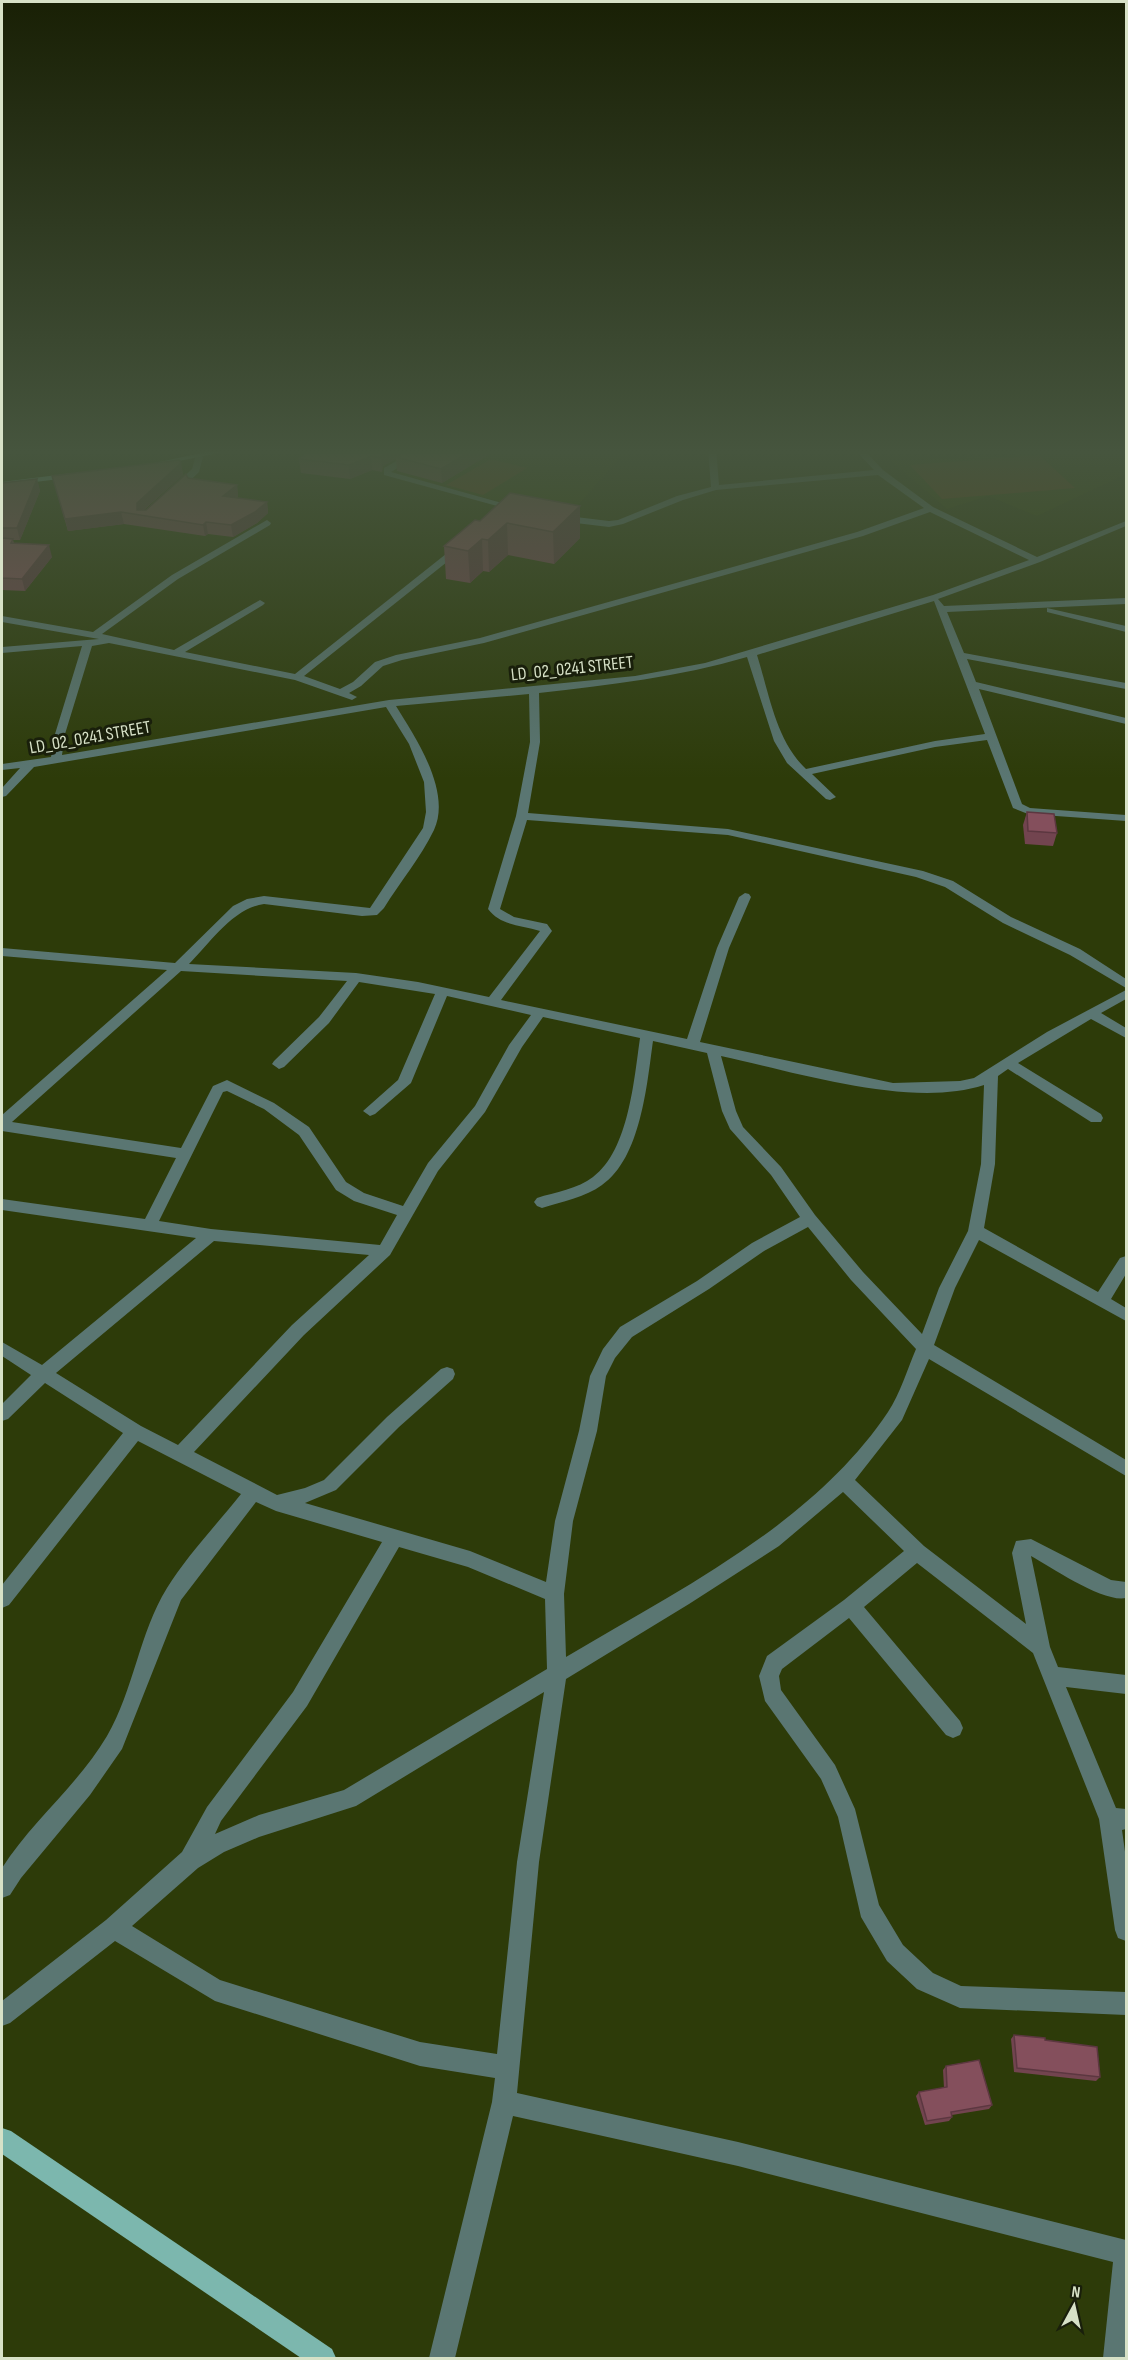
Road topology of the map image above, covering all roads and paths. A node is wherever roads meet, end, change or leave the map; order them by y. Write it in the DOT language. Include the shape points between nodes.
graph roads {
  1 [pos="208,558"];
  2 [pos="446,558"];
  3 [pos="774,558"];
  4 [pos="1033,558"];
  5 [pos="1041,558"];
  6 [pos="1037,560"];
  7 [pos="936,597"];
  8 [pos="1126,601"];
  9 [pos="260,603"];
  10 [pos="1032,606"];
  11 [pos="941,609"];
  12 [pos="2,619"];
  13 [pos="1126,629"];
  14 [pos="91,639"];
  15 [pos="2,650"];
  16 [pos="176,653"];
  17 [pos="751,653"];
  18 [pos="960,655"];
  19 [pos="297,677"];
  20 [pos="972,684"];
  21 [pos="1126,686"];
  22 [pos="534,690"];
  23 [pos="343,692"];
  24 [pos="389,703"];
  25 [pos="363,707"];
  26 [pos="1126,721"];
  27 [pos="991,736"];
  28 [pos="56,759"];
  29 [pos="30,764"];
  30 [pos="2,767"];
  31 [pos="803,773"];
  32 [pos="2,794"];
  33 [pos="830,797"];
  34 [pos="522,816"];
  35 [pos="1126,818"];
  36 [pos="745,897"];
  37 [pos="2,952"];
  38 [pos="178,967"];
  39 [pos="356,977"];
  40 [pos="1126,984"];
  41 [pos="443,991"];
  42 [pos="1126,994"];
  43 [pos="493,1001"];
  44 [pos="539,1013"];
  45 [pos="1093,1014"];
  46 [pos="1126,1034"];
  47 [pos="647,1036"];
  48 [pos="692,1046"];
  49 [pos="713,1050"];
  50 [pos="1007,1062"];
  51 [pos="279,1064"];
  52 [pos="991,1074"];
  53 [pos="370,1111"];
  54 [pos="1096,1118"];
  55 [pos="2,1124"];
  56 [pos="183,1154"];
  57 [pos="542,1202"];
  58 [pos="2,1205"];
  59 [pos="408,1213"];
  60 [pos="810,1219"];
  61 [pos="149,1225"];
  62 [pos="976,1231"];
  63 [pos="211,1235"];
  64 [pos="384,1251"];
  65 [pos="1126,1262"];
  66 [pos="1101,1301"];
  67 [pos="1126,1315"];
  68 [pos="2,1348"];
  69 [pos="925,1348"];
  70 [pos="44,1373"];
  71 [pos="447,1374"];
  72 [pos="2,1414"];
  73 [pos="135,1431"];
  74 [pos="180,1455"];
  75 [pos="1126,1469"];
  76 [pos="844,1481"];
  77 [pos="252,1493"];
  78 [pos="276,1503"];
  79 [pos="395,1537"];
  80 [pos="917,1552"];
  81 [pos="1126,1590"];
  82 [pos="554,1594"];
  83 [pos="2,1599"];
  84 [pos="851,1606"];
  85 [pos="1040,1647"];
  86 [pos="557,1675"];
  87 [pos="1054,1676"];
  88 [pos="1126,1684"];
  89 [pos="953,1728"];
  90 [pos="1118,1819"];
  91 [pos="190,1860"];
  92 [pos="2,1887"];
  93 [pos="114,1928"];
  94 [pos="1126,1930"];
  95 [pos="1126,2004"];
  96 [pos="3,2008"];
  97 [pos="508,2068"];
  98 [pos="504,2102"];
  99 [pos="2,2140"];
  100 [pos="1126,2253"];
  101 [pos="1126,2260"];
  102 [pos="323,2358"];
  103 [pos="442,2358"];
  104 [pos="1116,2358"];
  1 -- 14 [label="street"];
  2 -- 19 [label="street"];
  3 -- 23 [label="street" via="481,640 400,657 379,664"];
  4 -- 6 [label="street"];
  5 -- 6 [label="street, LD_02_0241 STREET"];
  6 -- 7 [label="street, LD_02_0241 STREET"];
  7 -- 11 [label="street"];
  7 -- 17 [label="street, LD_02_0241 STREET"];
  8 -- 10 [label="street"];
  9 -- 16 [label="street"];
  10 -- 11 [label="street"];
  10 -- 13 [label="street"];
  11 -- 18 [label="street"];
  12 -- 14 [label="street"];
  14 -- 15 [label="street"];
  14 -- 16 [label="street"];
  14 -- 28 [label="street" via="60,734"];
  16 -- 19 [label="street"];
  17 -- 22 [label="street, LD_02_0241 STREET" via="706,666"];
  17 -- 31 [label="street" via="778,741"];
  18 -- 20 [label="street"];
  18 -- 21 [label="street"];
  19 -- 23 [label="street"];
  20 -- 26 [label="street"];
  20 -- 27 [label="street"];
  22 -- 24 [label="street, LD_02_0241 STREET"];
  22 -- 34 [label="street" via="535,742"];
  23 -- 25 [label="street"];
  24 -- 25 [label="street, LD_02_0241 STREET"];
  24 -- 38 [label="street" via="414,744 430,782 432,813 429,828 378,908 362,912 264,900 251,902 237,909"];
  25 -- 28 [label="street, LD_02_0241 STREET"];
  27 -- 31 [label="street"];
  27 -- 35 [label="street" via="1017,807"];
  28 -- 29 [label="street, LD_02_0241 STREET"];
  29 -- 30 [label="street, LD_02_0241 STREET"];
  29 -- 32 [label="street"];
  31 -- 33 [label="street"];
  34 -- 40 [label="street" via="728,832 919,874 949,884 1006,920 1076,952"];
  34 -- 43 [label="street" via="494,909 506,919 546,931"];
  36 -- 48 [label="street" via="723,948"];
  37 -- 38 [label="street"];
  38 -- 39 [label="street"];
  38 -- 55 [label="street"];
  39 -- 41 [label="street"];
  39 -- 51 [label="street" via="324,1020"];
  41 -- 43 [label="street"];
  41 -- 53 [label="street" via="404,1083"];
  42 -- 45 [label="street"];
  43 -- 44 [label="street"];
  44 -- 47 [label="street"];
  44 -- 59 [label="street" via="480,1109 433,1167"];
  45 -- 46 [label="street"];
  45 -- 50 [label="street"];
  47 -- 48 [label="street"];
  47 -- 57 [label="street" via="638,1094 614,1168 597,1182"];
  48 -- 49 [label="street"];
  49 -- 52 [label="street" via="893,1088 960,1086"];
  49 -- 60 [label="street" via="737,1129 776,1171"];
  50 -- 52 [label="street"];
  50 -- 54 [label="street"];
  52 -- 62 [label="street" via="988,1164"];
  55 -- 56 [label="street"];
  56 -- 59 [label="street" via="218,1089 233,1086 304,1131 341,1186 359,1197"];
  56 -- 61 [label="street"];
  58 -- 61 [label="street"];
  59 -- 64 [label="street"];
  60 -- 69 [label="street"];
  60 -- 82 [label="street" via="758,1246 626,1332 609,1354 598,1376 564,1521"];
  61 -- 63 [label="street"];
  62 -- 66 [label="street"];
  62 -- 69 [label="street" via="947,1288"];
  63 -- 64 [label="street"];
  63 -- 70 [label="street"];
  64 -- 74 [label="street" via="298,1330"];
  65 -- 66 [label="street"];
  66 -- 67 [label="street"];
  68 -- 70 [label="street"];
  69 -- 75 [label="street"];
  69 -- 76 [label="street" via="896,1414"];
  70 -- 72 [label="street"];
  70 -- 73 [label="street"];
  71 -- 78 [label="street" via="330,1485"];
  73 -- 74 [label="street"];
  73 -- 83 [label="street"];
  74 -- 77 [label="street"];
  76 -- 80 [label="street"];
  76 -- 86 [label="street" via="772,1540"];
  77 -- 78 [label="street"];
  77 -- 92 [label="street" via="174,1594 115,1742 83,1788"];
  78 -- 79 [label="street"];
  79 -- 82 [label="street" via="470,1560"];
  79 -- 91 [label="street" via="300,1699 214,1814"];
  80 -- 84 [label="street"];
  80 -- 85 [label="street"];
  81 -- 85 [label="street" via="1107,1587 1031,1547 1023,1547"];
  82 -- 86 [label="street"];
  84 -- 89 [label="street"];
  84 -- 95 [label="street" via="774,1663 769,1676 772,1694 828,1772 848,1816 869,1909 895,1953 926,1981 960,1997"];
  85 -- 87 [label="street"];
  86 -- 91 [label="street" via="349,1799 259,1826"];
  86 -- 97 [label="street" via="528,1862"];
  87 -- 88 [label="street"];
  87 -- 90 [label="street"];
  90 -- 94 [label="street"];
  91 -- 93 [label="street"];
  93 -- 96 [label="street"];
  93 -- 97 [label="street" via="215,1990 420,2054"];
  97 -- 98 [label="street"];
  98 -- 100 [label="street" via="738,2154"];
  98 -- 103 [label="street"];
  99 -- 102 [label="main road"];
  101 -- 104 [label="street"];
}
